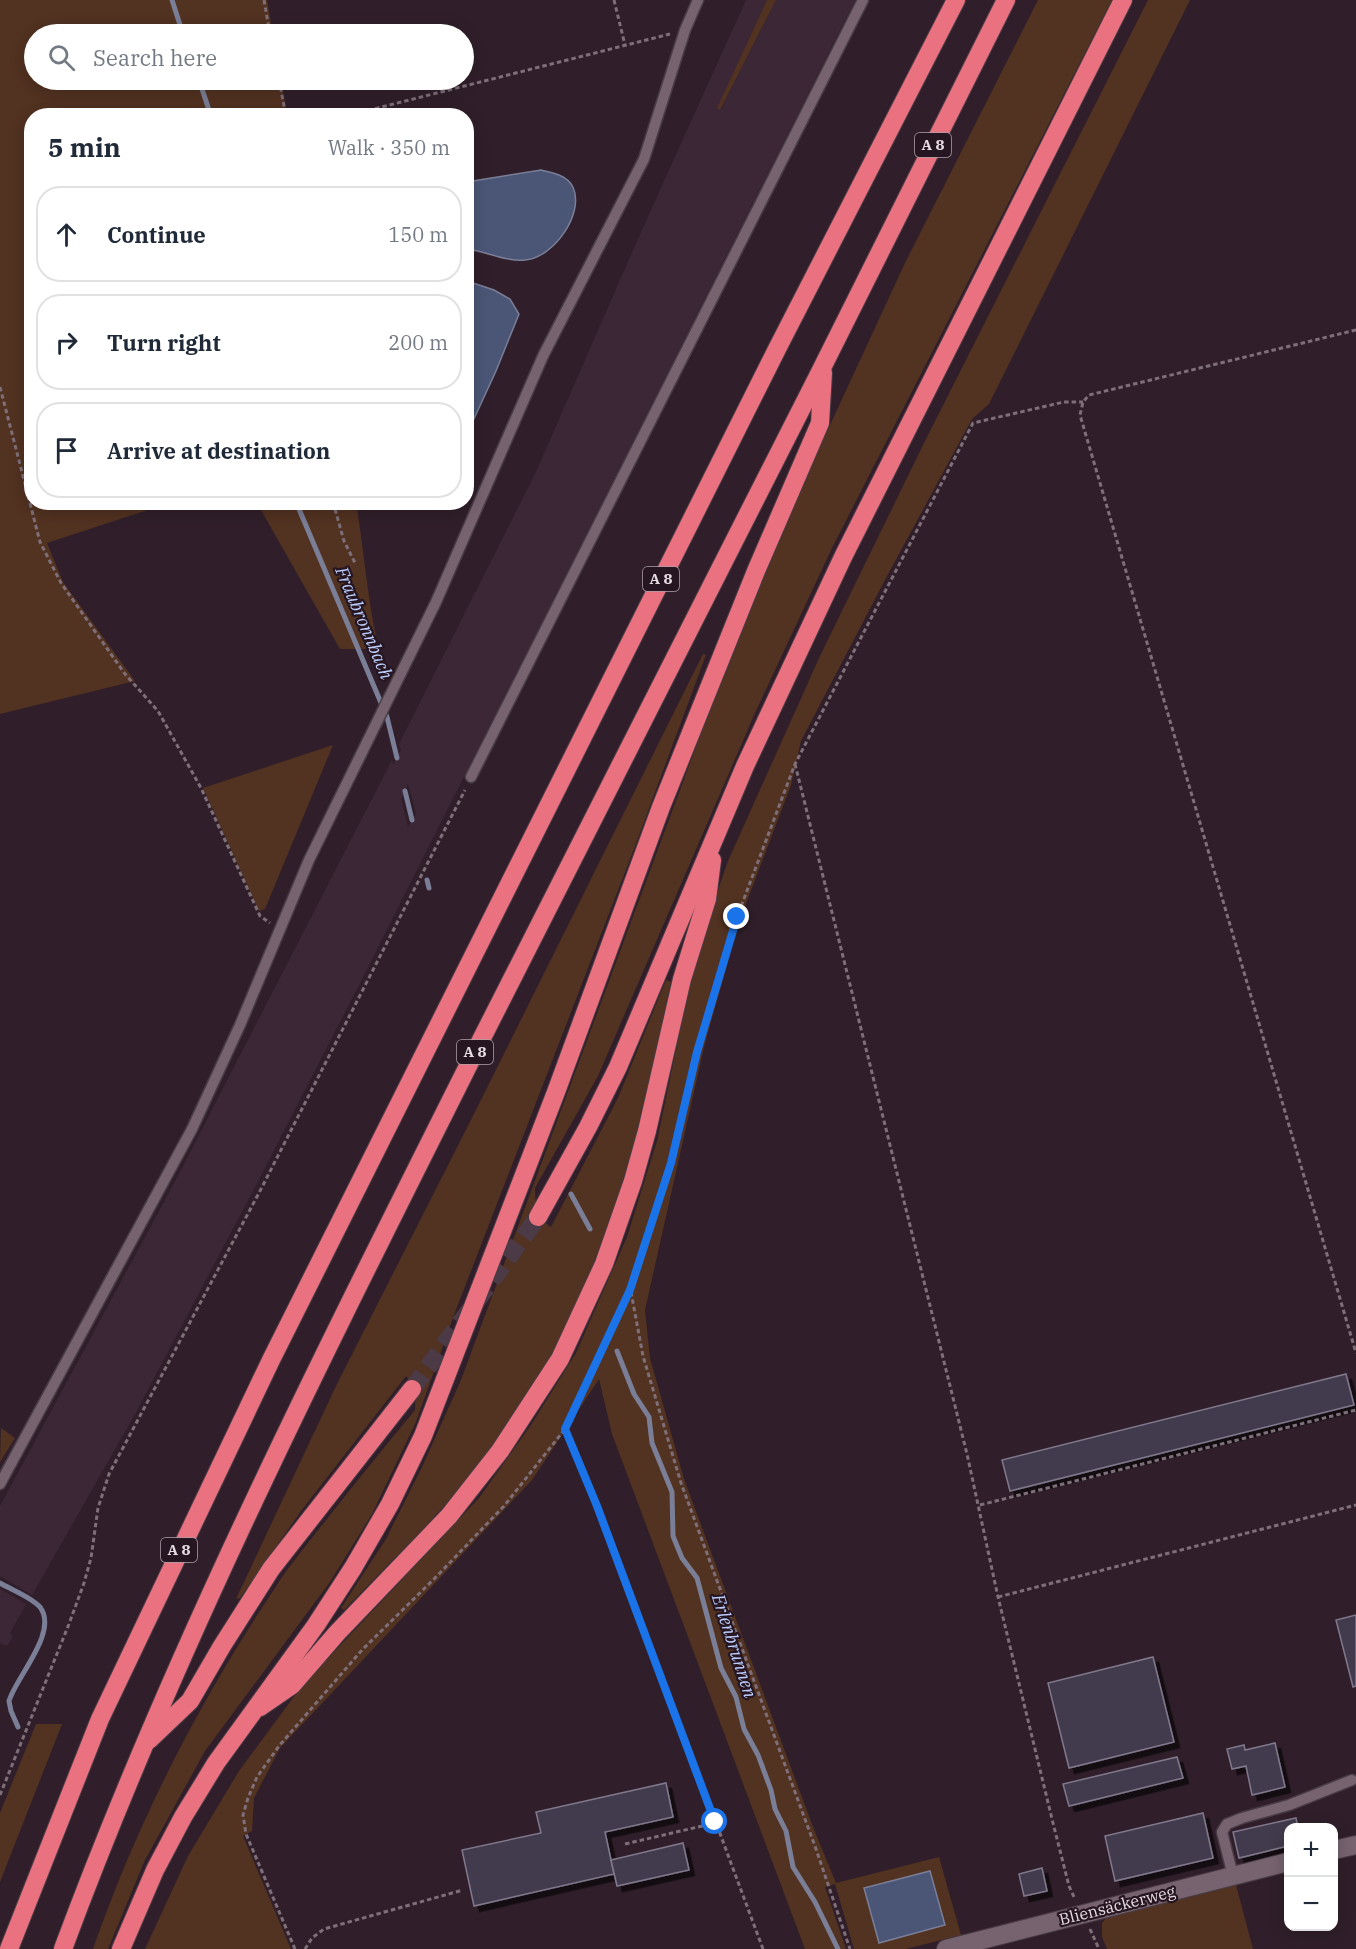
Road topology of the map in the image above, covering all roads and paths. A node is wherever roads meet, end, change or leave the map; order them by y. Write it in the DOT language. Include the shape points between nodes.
graph roads {
  1 [pos="264,0"];
  2 [pos="614,0"];
  3 [pos="698,0"];
  4 [pos="863,0"];
  5 [pos="956,0"];
  6 [pos="1006,0"];
  7 [pos="1123,0"];
  8 [pos="268,24"];
  9 [pos="685,30"];
  10 [pos="625,45"];
  11 [pos="474,83"];
  12 [pos="281,90"];
  13 [pos="448,90"];
  14 [pos="284,108"];
  15 [pos="377,108"];
  16 [pos="1356,330"];
  17 [pos="823,366"];
  18 [pos="0,387"];
  19 [pos="1083,402"];
  20 [pos="24,480"];
  21 [pos="32,510"];
  22 [pos="335,510"];
  23 [pos="356,565"];
  24 [pos="795,764"];
  25 [pos="471,777"];
  26 [pos="716,834"];
  27 [pos="260,916"];
  28 [pos="538,1217"];
  29 [pos="630,1290"];
  30 [pos="1356,1353"];
  31 [pos="412,1389"];
  32 [pos="1356,1410"];
  33 [pos="565,1429"];
  34 [pos="0,1484"];
  35 [pos="979,1505"];
  36 [pos="1356,1505"];
  37 [pos="998,1597"];
  38 [pos="250,1714"];
  39 [pos="144,1745"];
  40 [pos="1352,1780"];
  41 [pos="0,1795"];
  42 [pos="715,1822"];
  43 [pos="625,1844"];
  44 [pos="1356,1845"];
  45 [pos="1338,1849"];
  46 [pos="1284,1863"];
  47 [pos="1233,1876"];
  48 [pos="463,1890"];
  49 [pos="1082,1914"];
  50 [pos="9,1949"];
  51 [pos="63,1949"];
  52 [pos="121,1949"];
  53 [pos="295,1949"];
  54 [pos="305,1949"];
  55 [pos="763,1949"];
  56 [pos="850,1949"];
  57 [pos="946,1949"];
  58 [pos="1099,1949"];
  1 -- 8 [label="path"];
  2 -- 10 [label="path"];
  3 -- 9 [label="lane"];
  4 -- 25 [label="lane"];
  5 -- 50 [label="highway, A 8" via="250,1402 100,1719"];
  6 -- 17 [label="highway, A 8"];
  7 -- 26 [label="highway" via="848,547"];
  9 -- 10 [label="path"];
  9 -- 34 [label="lane" via="644,159 543,356 467,534 309,860 192,1129"];
  10 -- 11 [label="path"];
  12 -- 14 [label="path"];
  13 -- 15 [label="path"];
  16 -- 19 [label="path" via="1089,395"];
  17 -- 38 [label="highway, A 8" via="820,423 661,807 423,1436 353,1568"];
  17 -- 39 [label="highway, A 8" via="357,1289 204,1608"];
  18 -- 20 [label="path"];
  19 -- 24 [label="path" via="1064,402 973,423"];
  19 -- 30 [label="path" via="1080,415"];
  21 -- 27 [label="path" via="40,542 62,583 125,674 158,711 201,788"];
  22 -- 23 [label="path"];
  24 -- 29 [label="path" via="737,917 697,1052 671,1163"];
  24 -- 35 [label="path"];
  25 -- 41 [label="path" via="260,1191 109,1474 77,1603"];
  26 -- 28 [label="highway" via="618,1067"];
  26 -- 38 [label="highway" via="707,899 682,979 633,1181 604,1264 560,1359 500,1451 449,1516 292,1685"];
  29 -- 33 [label="path"];
  29 -- 56 [label="path" via="643,1356 681,1483"];
  31 -- 39 [label="highway, A 8" via="271,1569 190,1701"];
  32 -- 35 [label="path"];
  33 -- 42 [label="path" via="602,1517"];
  33 -- 53 [label="path" via="504,1506 362,1650 257,1777 243,1815 246,1834"];
  35 -- 37 [label="path"];
  36 -- 37 [label="path"];
  37 -- 49 [label="path" via="1069,1886"];
  38 -- 52 [label="highway, A 8" via="183,1816"];
  39 -- 51 [label="highway, A 8"];
  40 -- 47 [label="lane" via="1227,1824 1222,1832"];
  42 -- 43 [label="path"];
  42 -- 55 [label="path"];
  44 -- 45 [label="street"];
  46 -- 47 [label="street, Bliensäckerweg"];
  47 -- 49 [label="street, Bliensäckerweg"];
  48 -- 54 [label="path" via="324,1929"];
  49 -- 57 [label="street, Bliensäckerweg"];
  49 -- 58 [label="path"];
}
